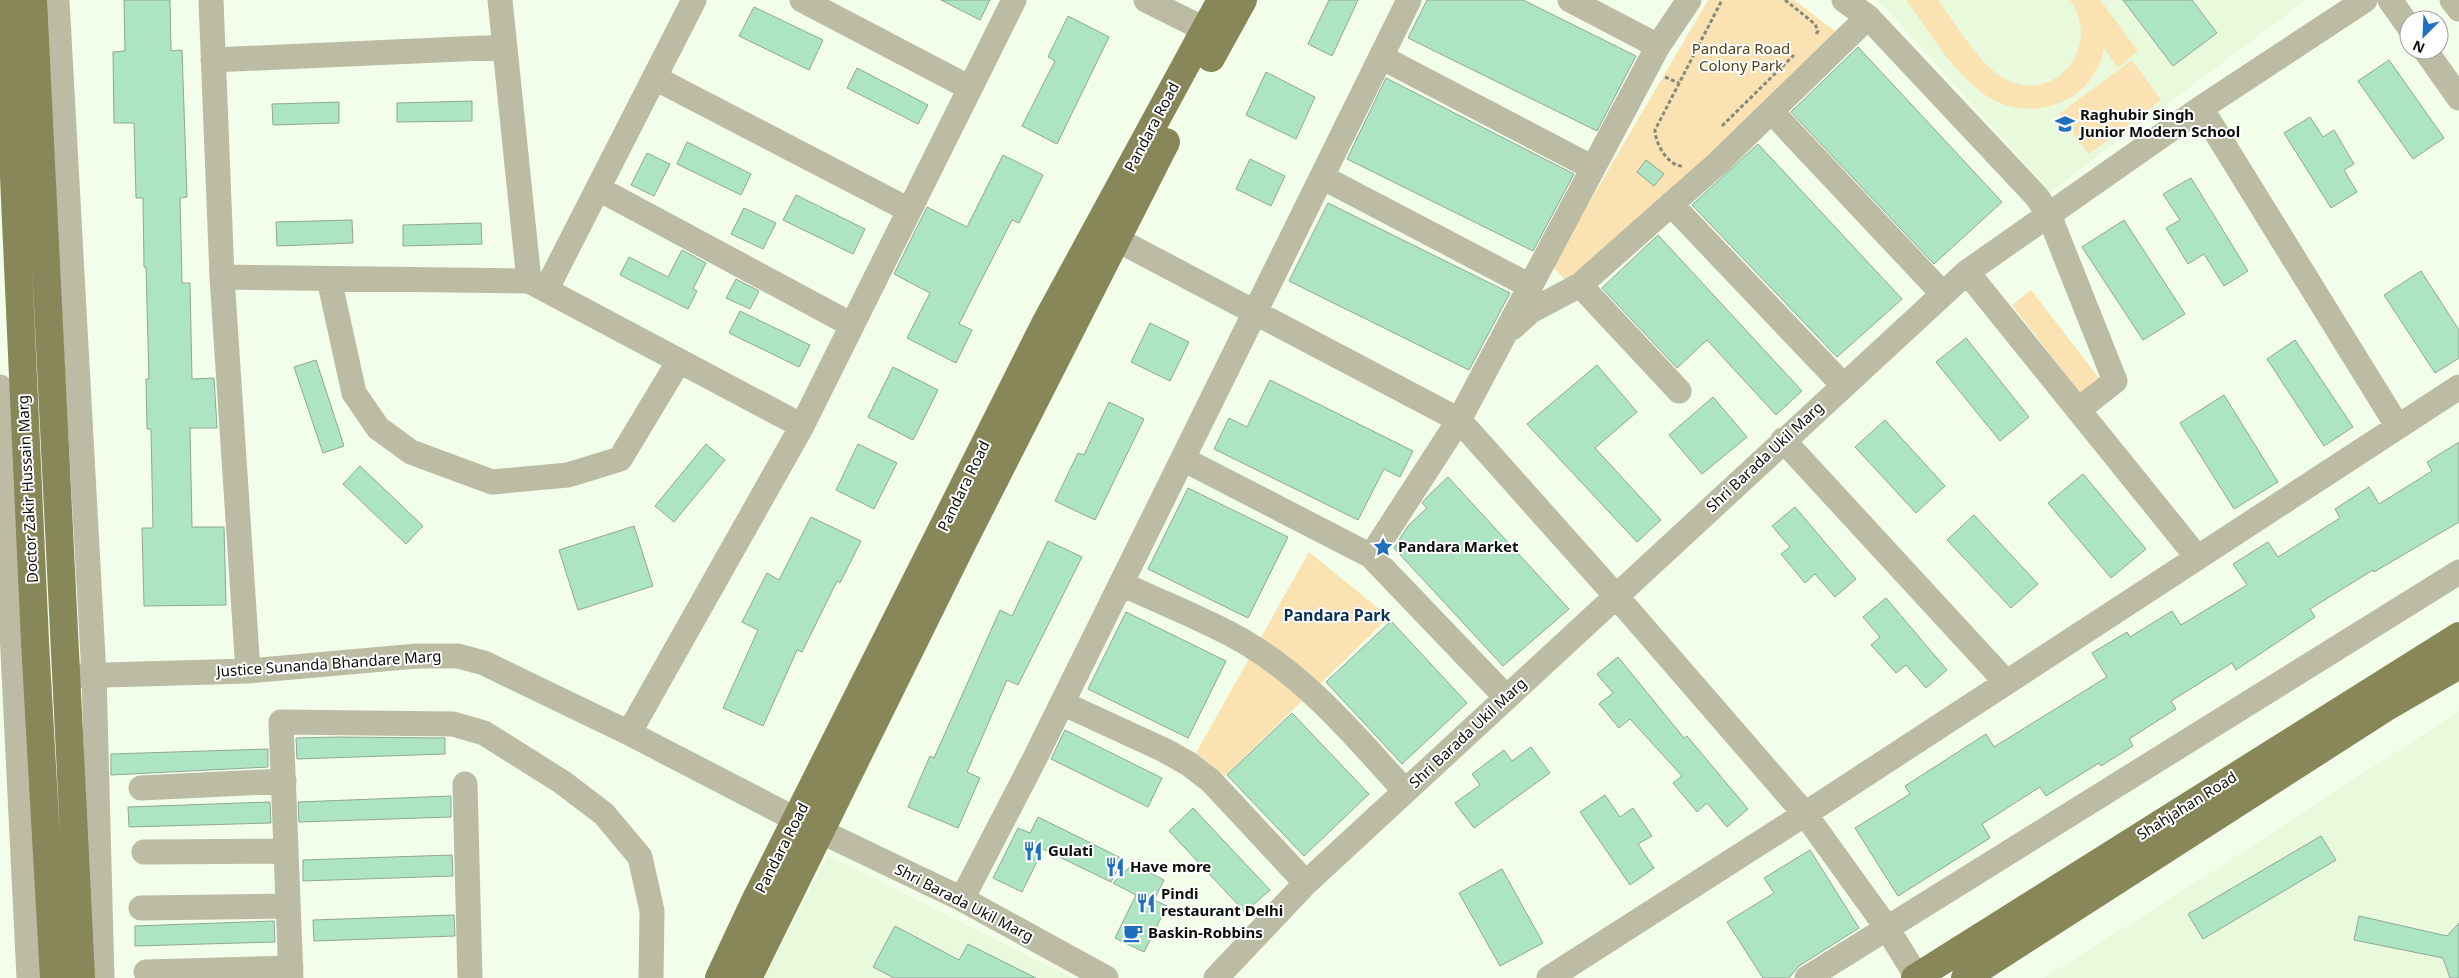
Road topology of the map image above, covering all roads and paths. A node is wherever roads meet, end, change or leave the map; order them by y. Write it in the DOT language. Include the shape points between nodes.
graph roads {
  1 [pos="6,0"];
  2 [pos="33,0"];
  3 [pos="57,0"];
  4 [pos="211,0"];
  5 [pos="500,0"];
  6 [pos="694,0"];
  7 [pos="802,0"];
  8 [pos="1014,0"];
  9 [pos="1146,0"];
  10 [pos="1221,0"];
  11 [pos="1243,0"];
  12 [pos="1409,0"];
  13 [pos="1570,0"];
  14 [pos="1689,0"];
  15 [pos="1722,0"];
  16 [pos="1785,0"];
  17 [pos="1844,0"];
  18 [pos="2365,0"];
  19 [pos="2390,0"];
  20 [pos="2452,0"];
  21 [pos="2459,9"];
  22 [pos="2399,13"];
  23 [pos="1868,17"];
  24 [pos="1213,34"];
  25 [pos="1810,41"];
  26 [pos="1658,46"];
  27 [pos="505,48"];
  28 [pos="1796,54"];
  29 [pos="1381,57"];
  30 [pos="214,60"];
  31 [pos="2433,60"];
  32 [pos="655,78"];
  33 [pos="970,88"];
  34 [pos="2459,98"];
  35 [pos="2201,108"];
  36 [pos="1772,112"];
  37 [pos="1721,127"];
  38 [pos="1684,165"];
  39 [pos="1594,168"];
  40 [pos="1322,177"];
  41 [pos="599,189"];
  42 [pos="1671,204"];
  43 [pos="909,210"];
  44 [pos="2049,215"];
  45 [pos="1116,238"];
  46 [pos="1967,272"];
  47 [pos="222,277"];
  48 [pos="329,279"];
  49 [pos="537,285"];
  50 [pos="1530,286"];
  51 [pos="1588,294"];
  52 [pos="1942,294"];
  53 [pos="1257,312"];
  54 [pos="852,325"];
  55 [pos="1504,335"];
  56 [pos="679,361"];
  57 [pos="1843,385"];
  58 [pos="0,387"];
  59 [pos="2459,387"];
  60 [pos="1679,391"];
  61 [pos="2078,410"];
  62 [pos="1459,420"];
  63 [pos="802,426"];
  64 [pos="2398,427"];
  65 [pos="1784,440"];
  66 [pos="1184,459"];
  67 [pos="1372,556"];
  68 [pos="2198,558"];
  69 [pos="2459,572"];
  70 [pos="1122,584"];
  71 [pos="1616,596"];
  72 [pos="2459,636"];
  73 [pos="16,643"];
  74 [pos="2459,665"];
  75 [pos="248,671"];
  76 [pos="94,675"];
  77 [pos="68,676"];
  78 [pos="2006,682"];
  79 [pos="1506,697"];
  80 [pos="1062,703"];
  81 [pos="629,733"];
  82 [pos="284,781"];
  83 [pos="465,784"];
  84 [pos="141,788"];
  85 [pos="1405,791"];
  86 [pos="1805,814"];
  87 [pos="809,826"];
  88 [pos="286,851"];
  89 [pos="144,852"];
  90 [pos="1306,883"];
  91 [pos="962,899"];
  92 [pos="288,906"];
  93 [pos="141,908"];
  94 [pos="1887,928"];
  95 [pos="146,972"];
  96 [pos="291,973"];
  97 [pos="1916,977"];
  98 [pos="30,978"];
  99 [pos="54,978"];
  100 [pos="80,978"];
  101 [pos="102,978"];
  102 [pos="470,978"];
  103 [pos="651,978"];
  104 [pos="719,978"];
  105 [pos="748,978"];
  106 [pos="1106,978"];
  107 [pos="1216,978"];
  108 [pos="1549,978"];
  109 [pos="1807,978"];
  110 [pos="1965,978"];
  1 -- 73 [label="main road, Doctor Zakir Hussain Marg"];
  2 -- 77 [label="main road, Doctor Zakir Hussain Marg" via="46,300"];
  3 -- 76 [label="street"];
  4 -- 30 [label="street"];
  5 -- 27 [label="street"];
  6 -- 32 [label="street"];
  7 -- 33 [label="street"];
  8 -- 33 [label="street"];
  9 -- 24 [label="street"];
  10 -- 24 [label="main road, Pandara Road"];
  11 -- 24 [label="main road, Pandara Road"];
  12 -- 29 [label="street"];
  13 -- 26 [label="street"];
  14 -- 26 [label="street"];
  15 -- 38 [label="path" via="1655,130 1662,151 1674,164"];
  16 -- 25 [label="path" via="1817,26"];
  17 -- 23 [label="street"];
  18 -- 35 [label="street, Shri Barada Ukil Marg"];
  19 -- 22 [label="street"];
  20 -- 21 [label="street"];
  23 -- 36 [label="street"];
  23 -- 44 [label="street" via="2036,197"];
  24 -- 45 [label="main road, Pandara Road"];
  24 -- 87 [label="main road, Pandara Road" via="1045,324"];
  26 -- 39 [label="street"];
  27 -- 30 [label="street"];
  27 -- 49 [label="street"];
  28 -- 37 [label="path"];
  29 -- 39 [label="street"];
  29 -- 40 [label="street"];
  30 -- 47 [label="street"];
  31 -- 34 [label="street"];
  32 -- 41 [label="street"];
  32 -- 43 [label="street"];
  33 -- 43 [label="street"];
  35 -- 44 [label="street, Shri Barada Ukil Marg"];
  35 -- 64 [label="street"];
  36 -- 42 [label="street"];
  36 -- 52 [label="street"];
  39 -- 50 [label="street"];
  40 -- 50 [label="street"];
  40 -- 53 [label="street"];
  41 -- 49 [label="street"];
  41 -- 54 [label="street"];
  42 -- 51 [label="street"];
  42 -- 57 [label="street"];
  43 -- 54 [label="street"];
  44 -- 46 [label="street, Shri Barada Ukil Marg"];
  44 -- 61 [label="street" via="2116,381"];
  45 -- 53 [label="street"];
  45 -- 87 [label="main road, Pandara Road"];
  46 -- 52 [label="street, Shri Barada Ukil Marg"];
  46 -- 61 [label="street"];
  47 -- 48 [label="street"];
  47 -- 75 [label="street"];
  48 -- 49 [label="street"];
  48 -- 56 [label="street" via="354,393 378,428 411,452 492,482 568,475 620,458"];
  49 -- 56 [label="street"];
  50 -- 55 [label="street"];
  51 -- 55 [label="street" via="1531,311"];
  51 -- 60 [label="street"];
  52 -- 57 [label="street, Shri Barada Ukil Marg"];
  53 -- 62 [label="street"];
  53 -- 66 [label="street"];
  54 -- 63 [label="street"];
  55 -- 62 [label="street"];
  56 -- 63 [label="street"];
  57 -- 65 [label="street, Shri Barada Ukil Marg"];
  58 -- 73 [label="street, Doctor Zakir Hussain Marg"];
  59 -- 64 [label="street"];
  61 -- 68 [label="street"];
  62 -- 67 [label="street"];
  62 -- 71 [label="street"];
  63 -- 81 [label="street"];
  64 -- 68 [label="street"];
  65 -- 71 [label="street, Shri Barada Ukil Marg"];
  65 -- 78 [label="street"];
  66 -- 67 [label="street"];
  66 -- 70 [label="street"];
  67 -- 79 [label="street"];
  68 -- 78 [label="street"];
  69 -- 94 [label="street"];
  70 -- 80 [label="street"];
  70 -- 85 [label="street" via="1242,641 1271,660 1323,701"];
  71 -- 79 [label="street, Shri Barada Ukil Marg"];
  71 -- 86 [label="street"];
  72 -- 97 [label="main road, Shahjahan Road"];
  73 -- 98 [label="street, Doctor Zakir Hussain Marg"];
  73 -- 99 [label="main road, Doctor Zakir Hussain Marg"];
  74 -- 110 [label="main road, Shahjahan Road" via="2384,708"];
  75 -- 76 [label="street, Justice Sunanda Bhandare Marg"];
  75 -- 81 [label="street, Justice Sunanda Bhandare Marg" via="417,656 458,656 484,663"];
  76 -- 77 [label="street, Justice Sunanda Bhandare Marg"];
  76 -- 101 [label="street"];
  77 -- 100 [label="main road, Doctor Zakir Hussain Marg"];
  78 -- 86 [label="street"];
  79 -- 85 [label="street, Shri Barada Ukil Marg"];
  80 -- 90 [label="street" via="1190,764 1211,781"];
  80 -- 91 [label="street"];
  81 -- 87 [label="street, Justice Sunanda Bhandare Marg"];
  82 -- 84 [label="street"];
  82 -- 88 [label="street"];
  82 -- 103 [label="street" via="281,722 453,724 484,733 562,782 604,814 640,857 652,911"];
  83 -- 102 [label="street"];
  85 -- 90 [label="street, Shri Barada Ukil Marg"];
  86 -- 94 [label="street"];
  86 -- 108 [label="street"];
  87 -- 91 [label="street, Shri Barada Ukil Marg"];
  87 -- 104 [label="main road, Pandara Road"];
  87 -- 105 [label="main road, Pandara Road"];
  88 -- 89 [label="street"];
  88 -- 92 [label="street"];
  90 -- 107 [label="street, Shri Barada Ukil Marg"];
  91 -- 106 [label="street, Shri Barada Ukil Marg"];
  92 -- 93 [label="street"];
  92 -- 96 [label="street"];
  94 -- 97 [label="street"];
  94 -- 109 [label="street"];
  95 -- 96 [label="street"];
}
